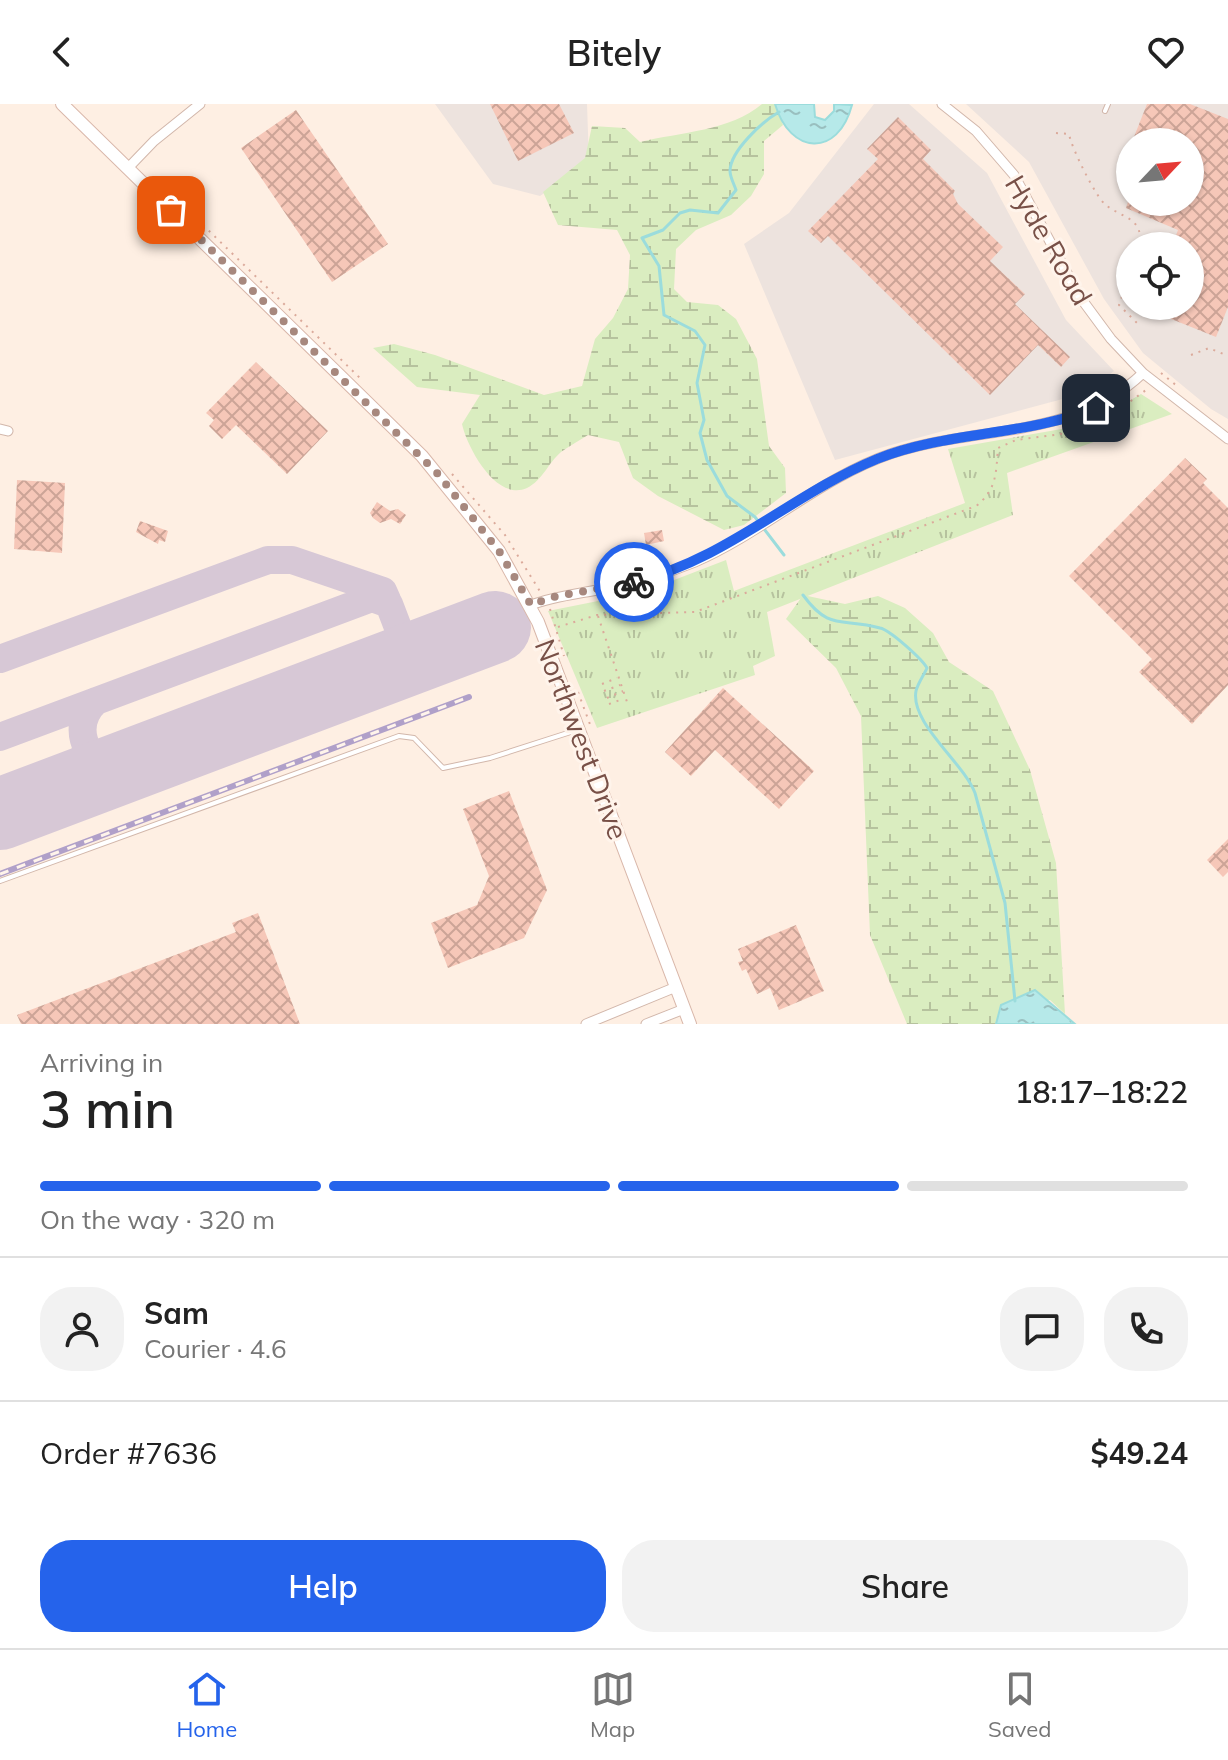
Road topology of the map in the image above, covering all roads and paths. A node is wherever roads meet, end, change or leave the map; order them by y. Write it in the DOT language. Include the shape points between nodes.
graph roads {
  1 [pos="62,104"];
  2 [pos="200,104"];
  3 [pos="942,104"];
  4 [pos="1108,104"];
  5 [pos="1105,111"];
  6 [pos="1056,133"];
  7 [pos="128,168"];
  8 [pos="1138,232"];
  9 [pos="1134,320"];
  10 [pos="1137,323"];
  11 [pos="1191,355"];
  12 [pos="1228,356"];
  13 [pos="1143,373"];
  14 [pos="1148,388"];
  15 [pos="1228,439"];
  16 [pos="531,605"];
  17 [pos="597,615"];
  18 [pos="553,616"];
  19 [pos="618,678"];
  20 [pos="602,684"];
  21 [pos="620,685"];
  22 [pos="604,691"];
  23 [pos="623,691"];
  24 [pos="607,698"];
  25 [pos="609,704"];
  26 [pos="579,730"];
  27 [pos="0,881"];
  28 [pos="676,987"];
  29 [pos="684,1009"];
  30 [pos="586,1024"];
  31 [pos="646,1024"];
  32 [pos="690,1024"];
  1 -- 7 [label="main road, Northwest Drive"];
  2 -- 7 [label="street"];
  3 -- 13 [label="street, Hyde Road" via="1003,160 1089,311"];
  4 -- 5 [label="lane"];
  6 -- 8 [label="path" via="1069,134 1075,157 1105,206 1131,216"];
  7 -- 16 [label="main road, Northwest Drive" via="422,456 476,519"];
  9 -- 10 [label="path"];
  11 -- 12 [label="path" via="1209,348"];
  13 -- 15 [label="street, Hyde Road"];
  13 -- 16 [label="street" via="1111,400 1079,415 874,460 675,570"];
  14 -- 17 [label="path" via="1091,430 1016,440 998,448 995,481 976,506 695,612"];
  16 -- 26 [label="main road, Northwest Drive"];
  17 -- 18 [label="path" via="557,627"];
  17 -- 19 [label="path"];
  19 -- 20 [label="path"];
  19 -- 21 [label="path"];
  21 -- 22 [label="path"];
  21 -- 23 [label="path"];
  23 -- 24 [label="path"];
  23 -- 25 [label="path" via="626,700"];
  26 -- 27 [label="lane" via="443,768 414,738 399,736"];
  26 -- 28 [label="main road, Northwest Drive"];
  28 -- 29 [label="main road, Northwest Drive"];
  28 -- 30 [label="street"];
  29 -- 31 [label="street"];
  29 -- 32 [label="main road, Northwest Drive"];
}
